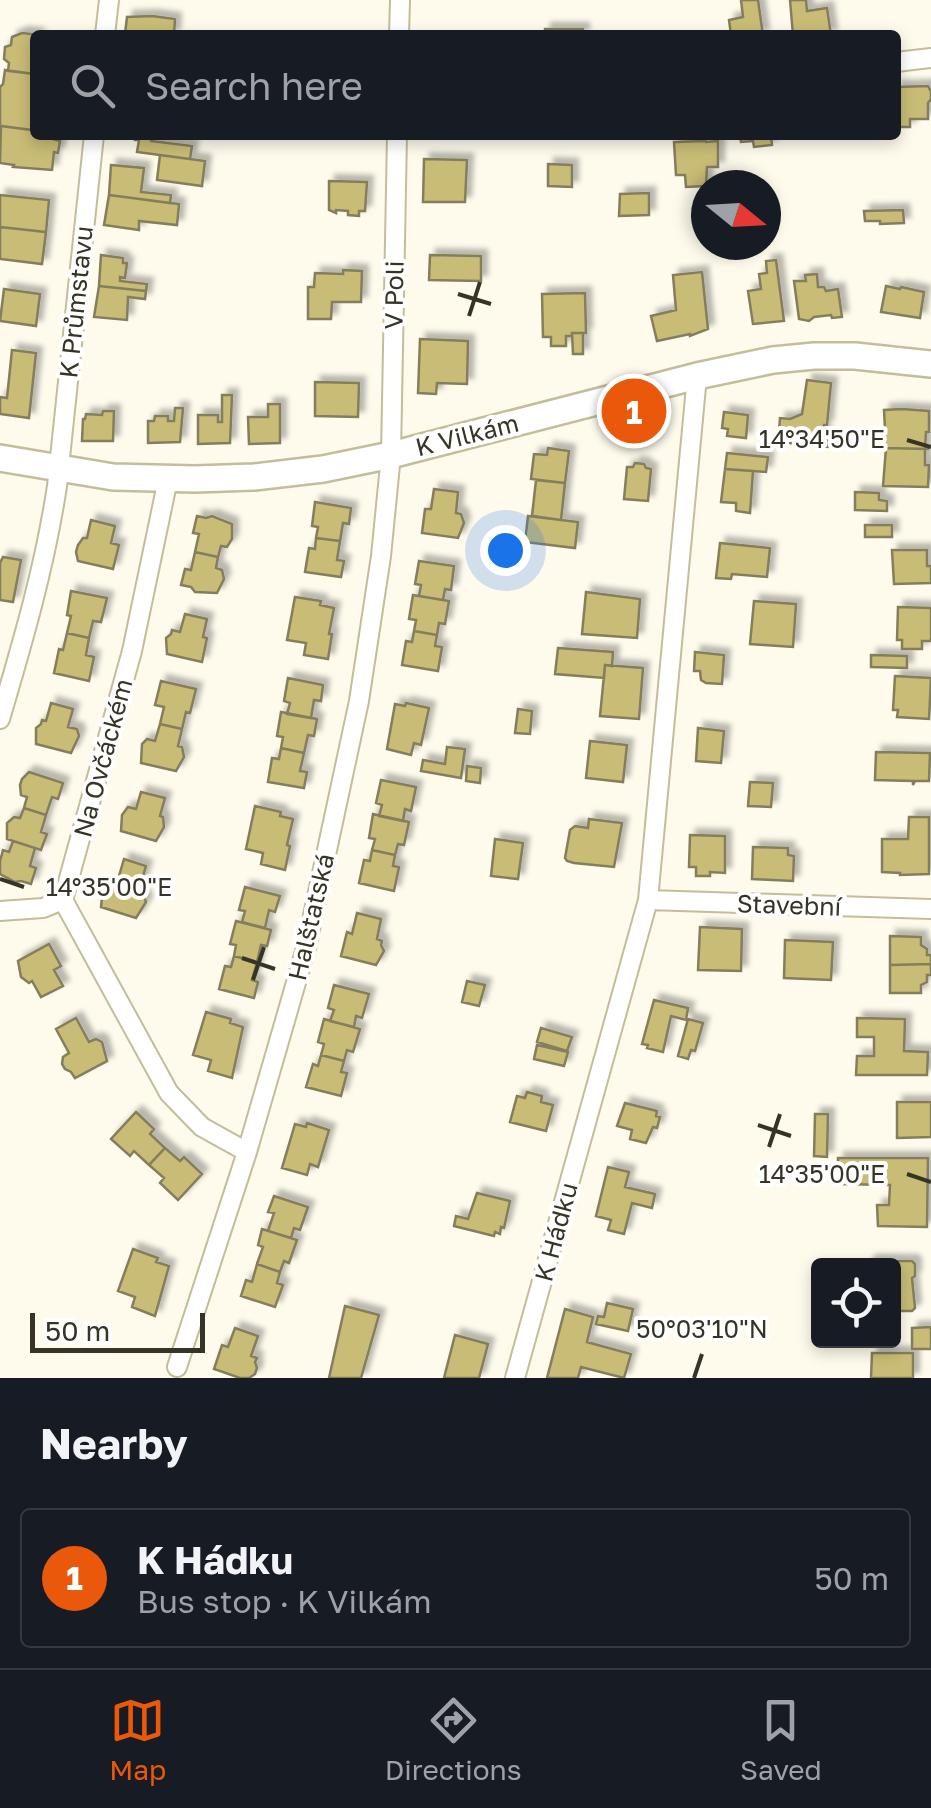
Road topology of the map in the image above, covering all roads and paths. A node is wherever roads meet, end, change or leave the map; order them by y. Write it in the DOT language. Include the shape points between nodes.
graph roads {
  1 [pos="109,0"];
  2 [pos="400,0"];
  3 [pos="106,30"];
  4 [pos="400,30"];
  5 [pos="931,58"];
  6 [pos="901,61"];
  7 [pos="93,140"];
  8 [pos="398,140"];
  9 [pos="931,364"];
  10 [pos="697,376"];
  11 [pos="391,455"];
  12 [pos="0,458"];
  13 [pos="58,469"];
  14 [pos="168,479"];
  15 [pos="0,718"];
  16 [pos="63,900"];
  17 [pos="648,900"];
  18 [pos="931,909"];
  19 [pos="0,911"];
  20 [pos="247,1152"];
  21 [pos="177,1367"];
  22 [pos="515,1378"];
  1 -- 3 [label="street"];
  2 -- 4 [label="street"];
  5 -- 6 [label="street"];
  7 -- 13 [label="street, K Průmstavu"];
  8 -- 11 [label="street, V Poli"];
  9 -- 10 [label="street, K Vilkám" via="814,356"];
  10 -- 11 [label="street, K Vilkám"];
  10 -- 17 [label="street, K Hádku"];
  11 -- 14 [label="street, K Vilkám" via="289,473"];
  11 -- 20 [label="street, Halštatská" via="359,701 306,948"];
  12 -- 13 [label="street, K Vilkám"];
  13 -- 14 [label="street, K Vilkám"];
  13 -- 15 [label="street, K Průmstavu" via="34,603"];
  14 -- 16 [label="street, Na Ovčáckém" via="132,651"];
  16 -- 19 [label="street"];
  16 -- 20 [label="street" via="169,1092 202,1128"];
  17 -- 18 [label="street, Stavební"];
  17 -- 22 [label="street, K Hádku"];
  20 -- 21 [label="street, Halštatská"];
}
